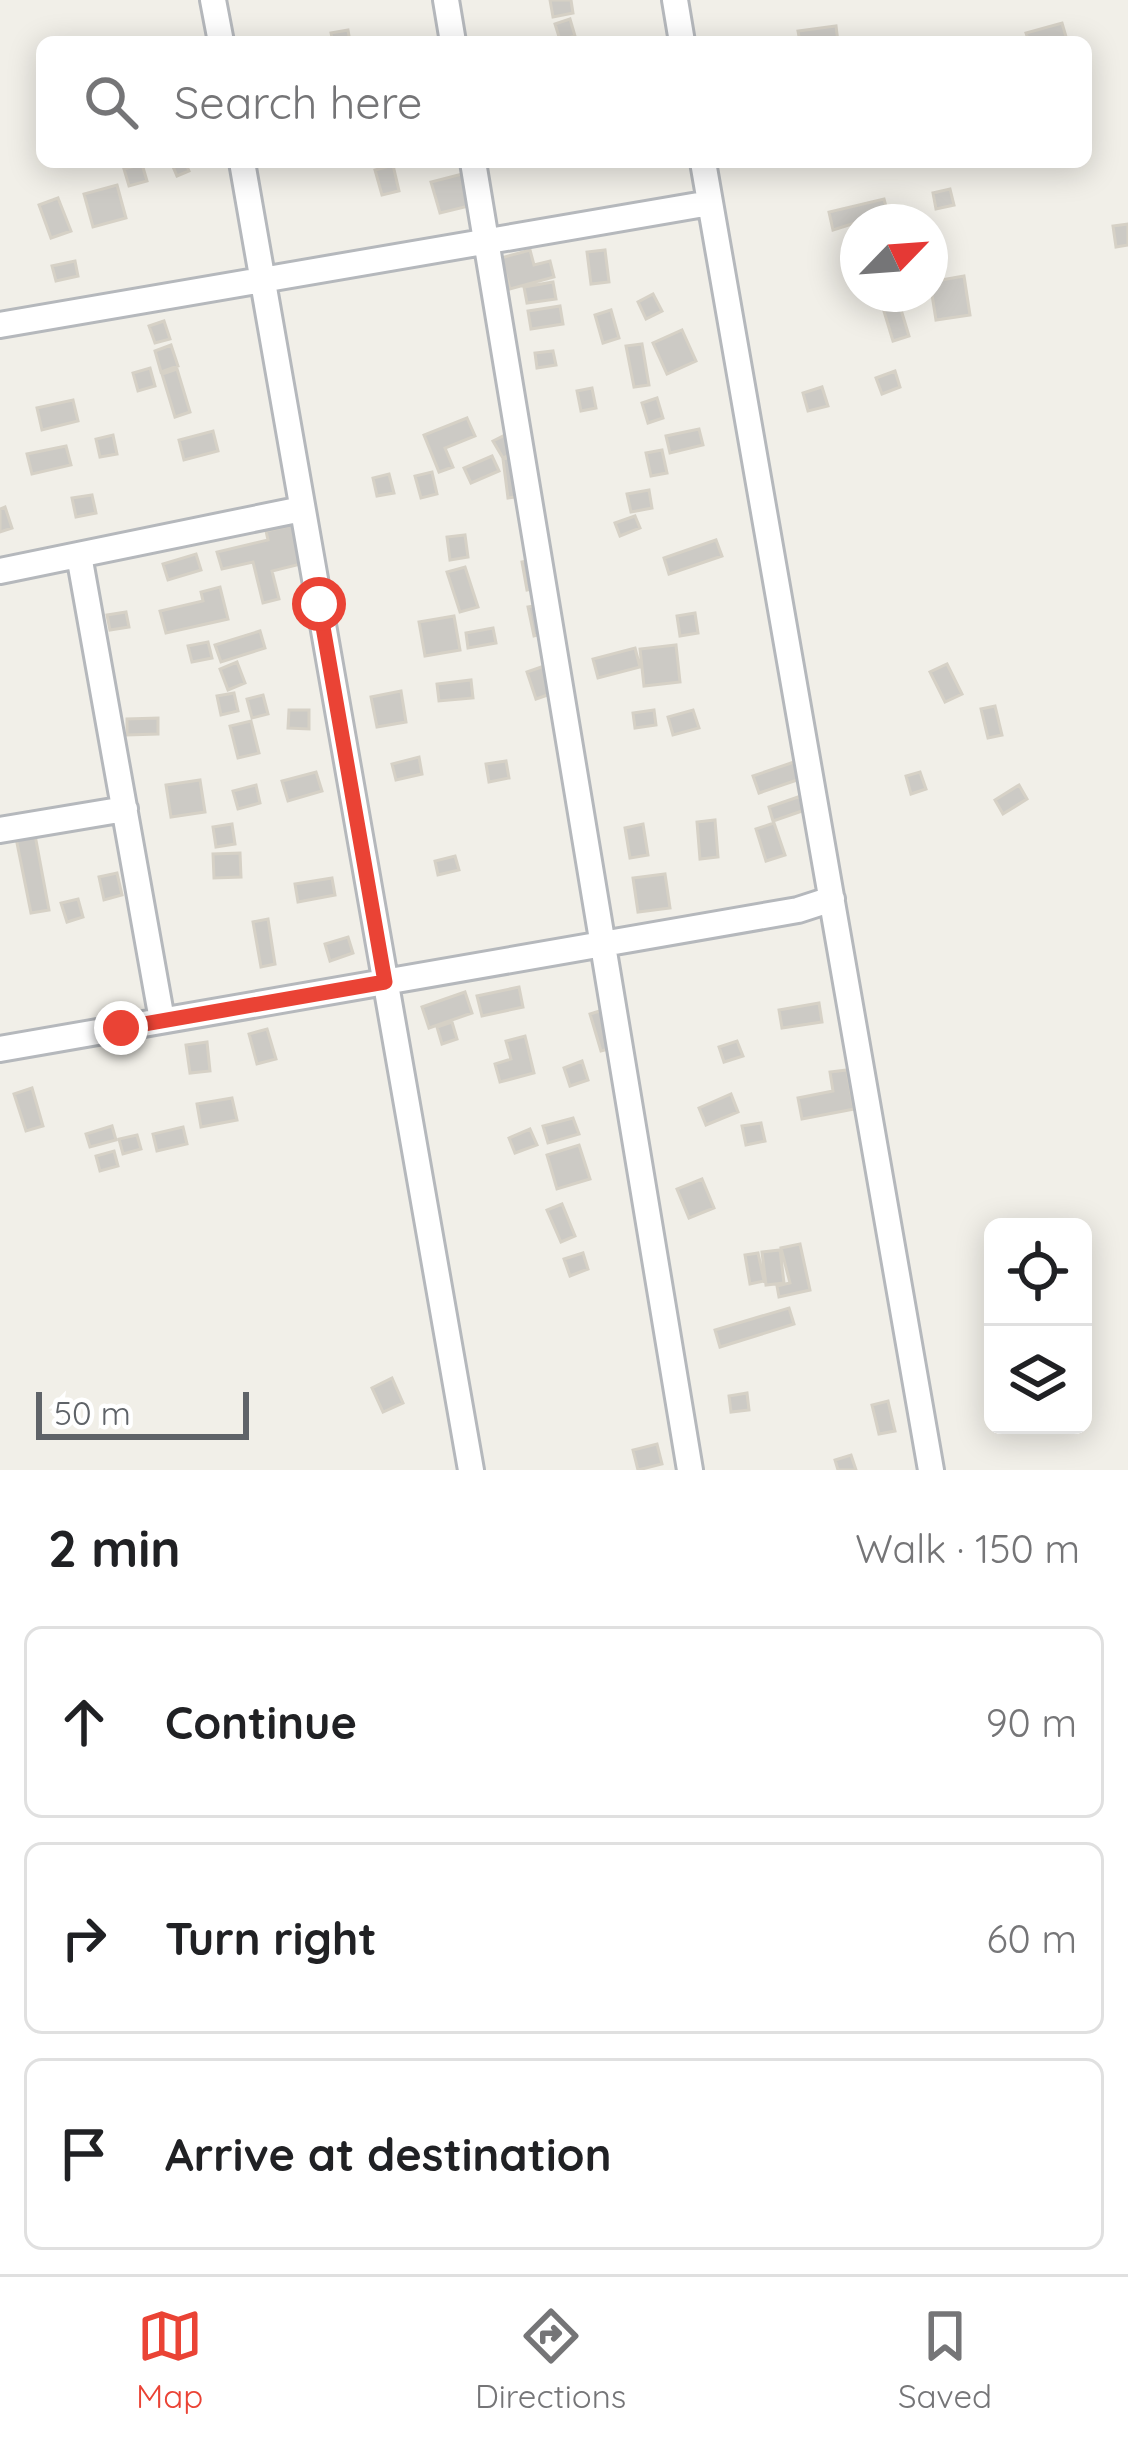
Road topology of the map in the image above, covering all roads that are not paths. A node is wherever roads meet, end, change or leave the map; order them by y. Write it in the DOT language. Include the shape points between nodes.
graph roads {
  1 [pos="213,0"];
  2 [pos="446,0"];
  3 [pos="675,0"];
  4 [pos="220,36"];
  5 [pos="452,36"];
  6 [pos="681,36"];
  7 [pos="243,168"];
  8 [pos="474,168"];
  9 [pos="704,168"];
  10 [pos="710,203"];
  11 [pos="486,240"];
  12 [pos="262,280"];
  13 [pos="0,325"];
  14 [pos="302,509"];
  15 [pos="80,555"];
  16 [pos="0,571"];
  17 [pos="125,809"];
  18 [pos="0,830"];
  19 [pos="832,899"];
  20 [pos="603,942"];
  21 [pos="385,982"];
  22 [pos="162,1020"];
  23 [pos="0,1048"];
  24 [pos="470,1470"];
  25 [pos="690,1470"];
  26 [pos="931,1470"];
  1 -- 4 [label="street"];
  2 -- 5 [label="street"];
  3 -- 6 [label="street"];
  7 -- 12 [label="street"];
  8 -- 11 [label="street"];
  9 -- 10 [label="street"];
  10 -- 11 [label="street"];
  10 -- 19 [label="street"];
  11 -- 12 [label="street"];
  11 -- 20 [label="street"];
  12 -- 13 [label="street"];
  12 -- 14 [label="street"];
  14 -- 15 [label="street"];
  14 -- 21 [label="street"];
  15 -- 16 [label="street"];
  15 -- 17 [label="street"];
  17 -- 18 [label="street"];
  17 -- 22 [label="street"];
  19 -- 20 [label="street"];
  19 -- 26 [label="street"];
  20 -- 21 [label="street"];
  20 -- 25 [label="street"];
  21 -- 22 [label="street"];
  21 -- 24 [label="street"];
  22 -- 23 [label="street"];
}
